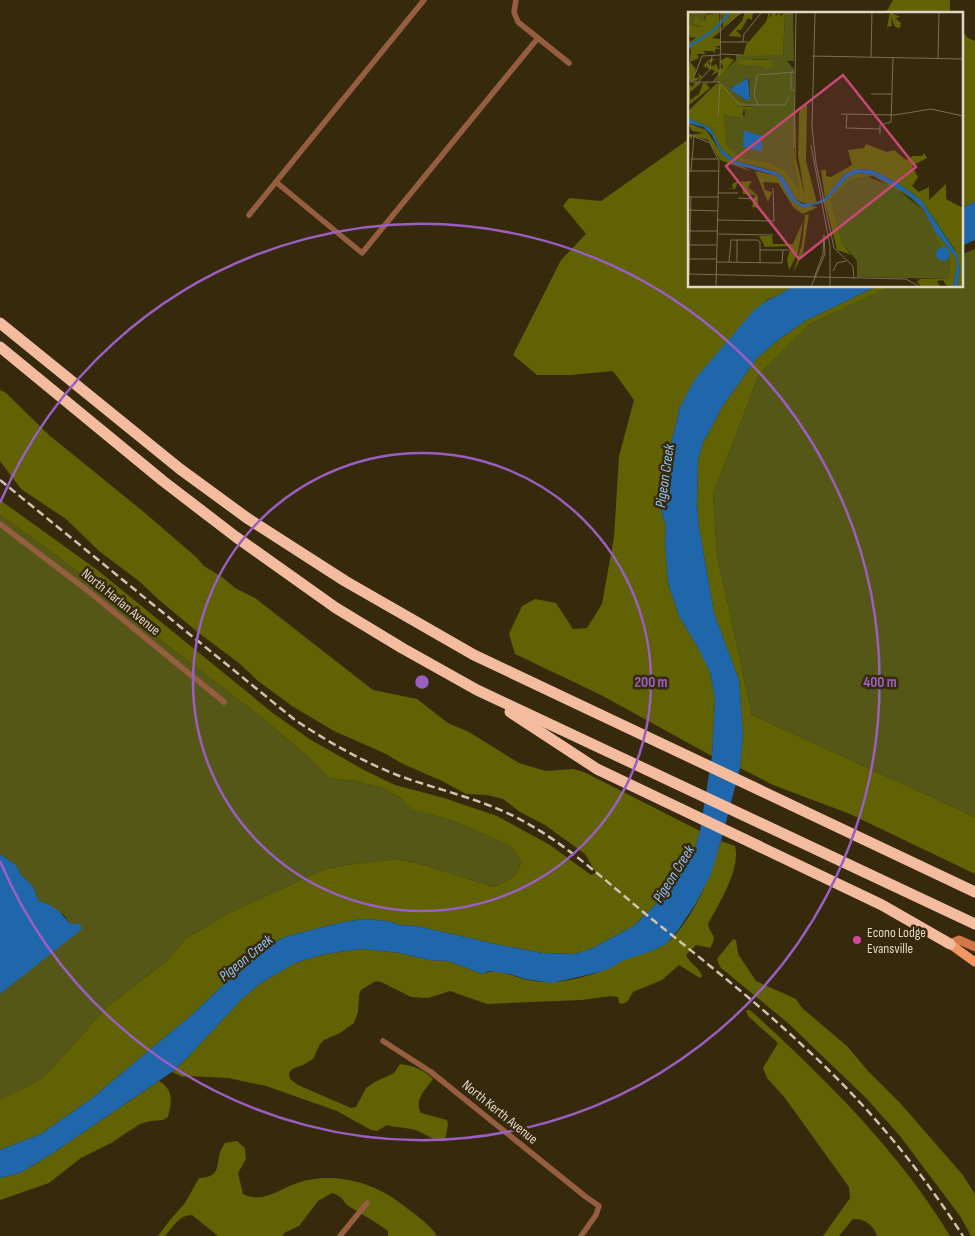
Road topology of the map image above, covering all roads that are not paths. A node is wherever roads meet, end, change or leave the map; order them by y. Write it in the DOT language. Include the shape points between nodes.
graph roads {
  1 [pos="424,0"];
  2 [pos="516,0"];
  3 [pos="538,38"];
  4 [pos="569,63"];
  5 [pos="276,182"];
  6 [pos="249,215"];
  7 [pos="0,323"];
  8 [pos="0,347"];
  9 [pos="0,524"];
  10 [pos="477,690"];
  11 [pos="224,702"];
  12 [pos="975,892"];
  13 [pos="975,924"];
  14 [pos="950,944"];
  15 [pos="975,948"];
  16 [pos="975,962"];
  17 [pos="383,1041"];
  18 [pos="367,1204"];
  19 [pos="340,1236"];
  20 [pos="581,1236"];
  1 -- 5 [label="street"];
  2 -- 3 [label="street" via="516,18"];
  3 -- 4 [label="street"];
  3 -- 5 [label="street" via="362,253"];
  5 -- 6 [label="street"];
  7 -- 12 [label="highway" via="180,469 247,518 344,581 474,655"];
  8 -- 10 [label="highway" via="236,537 336,608"];
  9 -- 11 [label="street, North Harlan Avenue"];
  10 -- 13 [label="highway"];
  10 -- 14 [label="highway" via="597,769 882,905"];
  14 -- 15 [label="street" via="959,940"];
  14 -- 16 [label="main road"];
  17 -- 20 [label="street, North Kerth Avenue" via="430,1072 599,1206"];
  18 -- 19 [label="street"];
}
